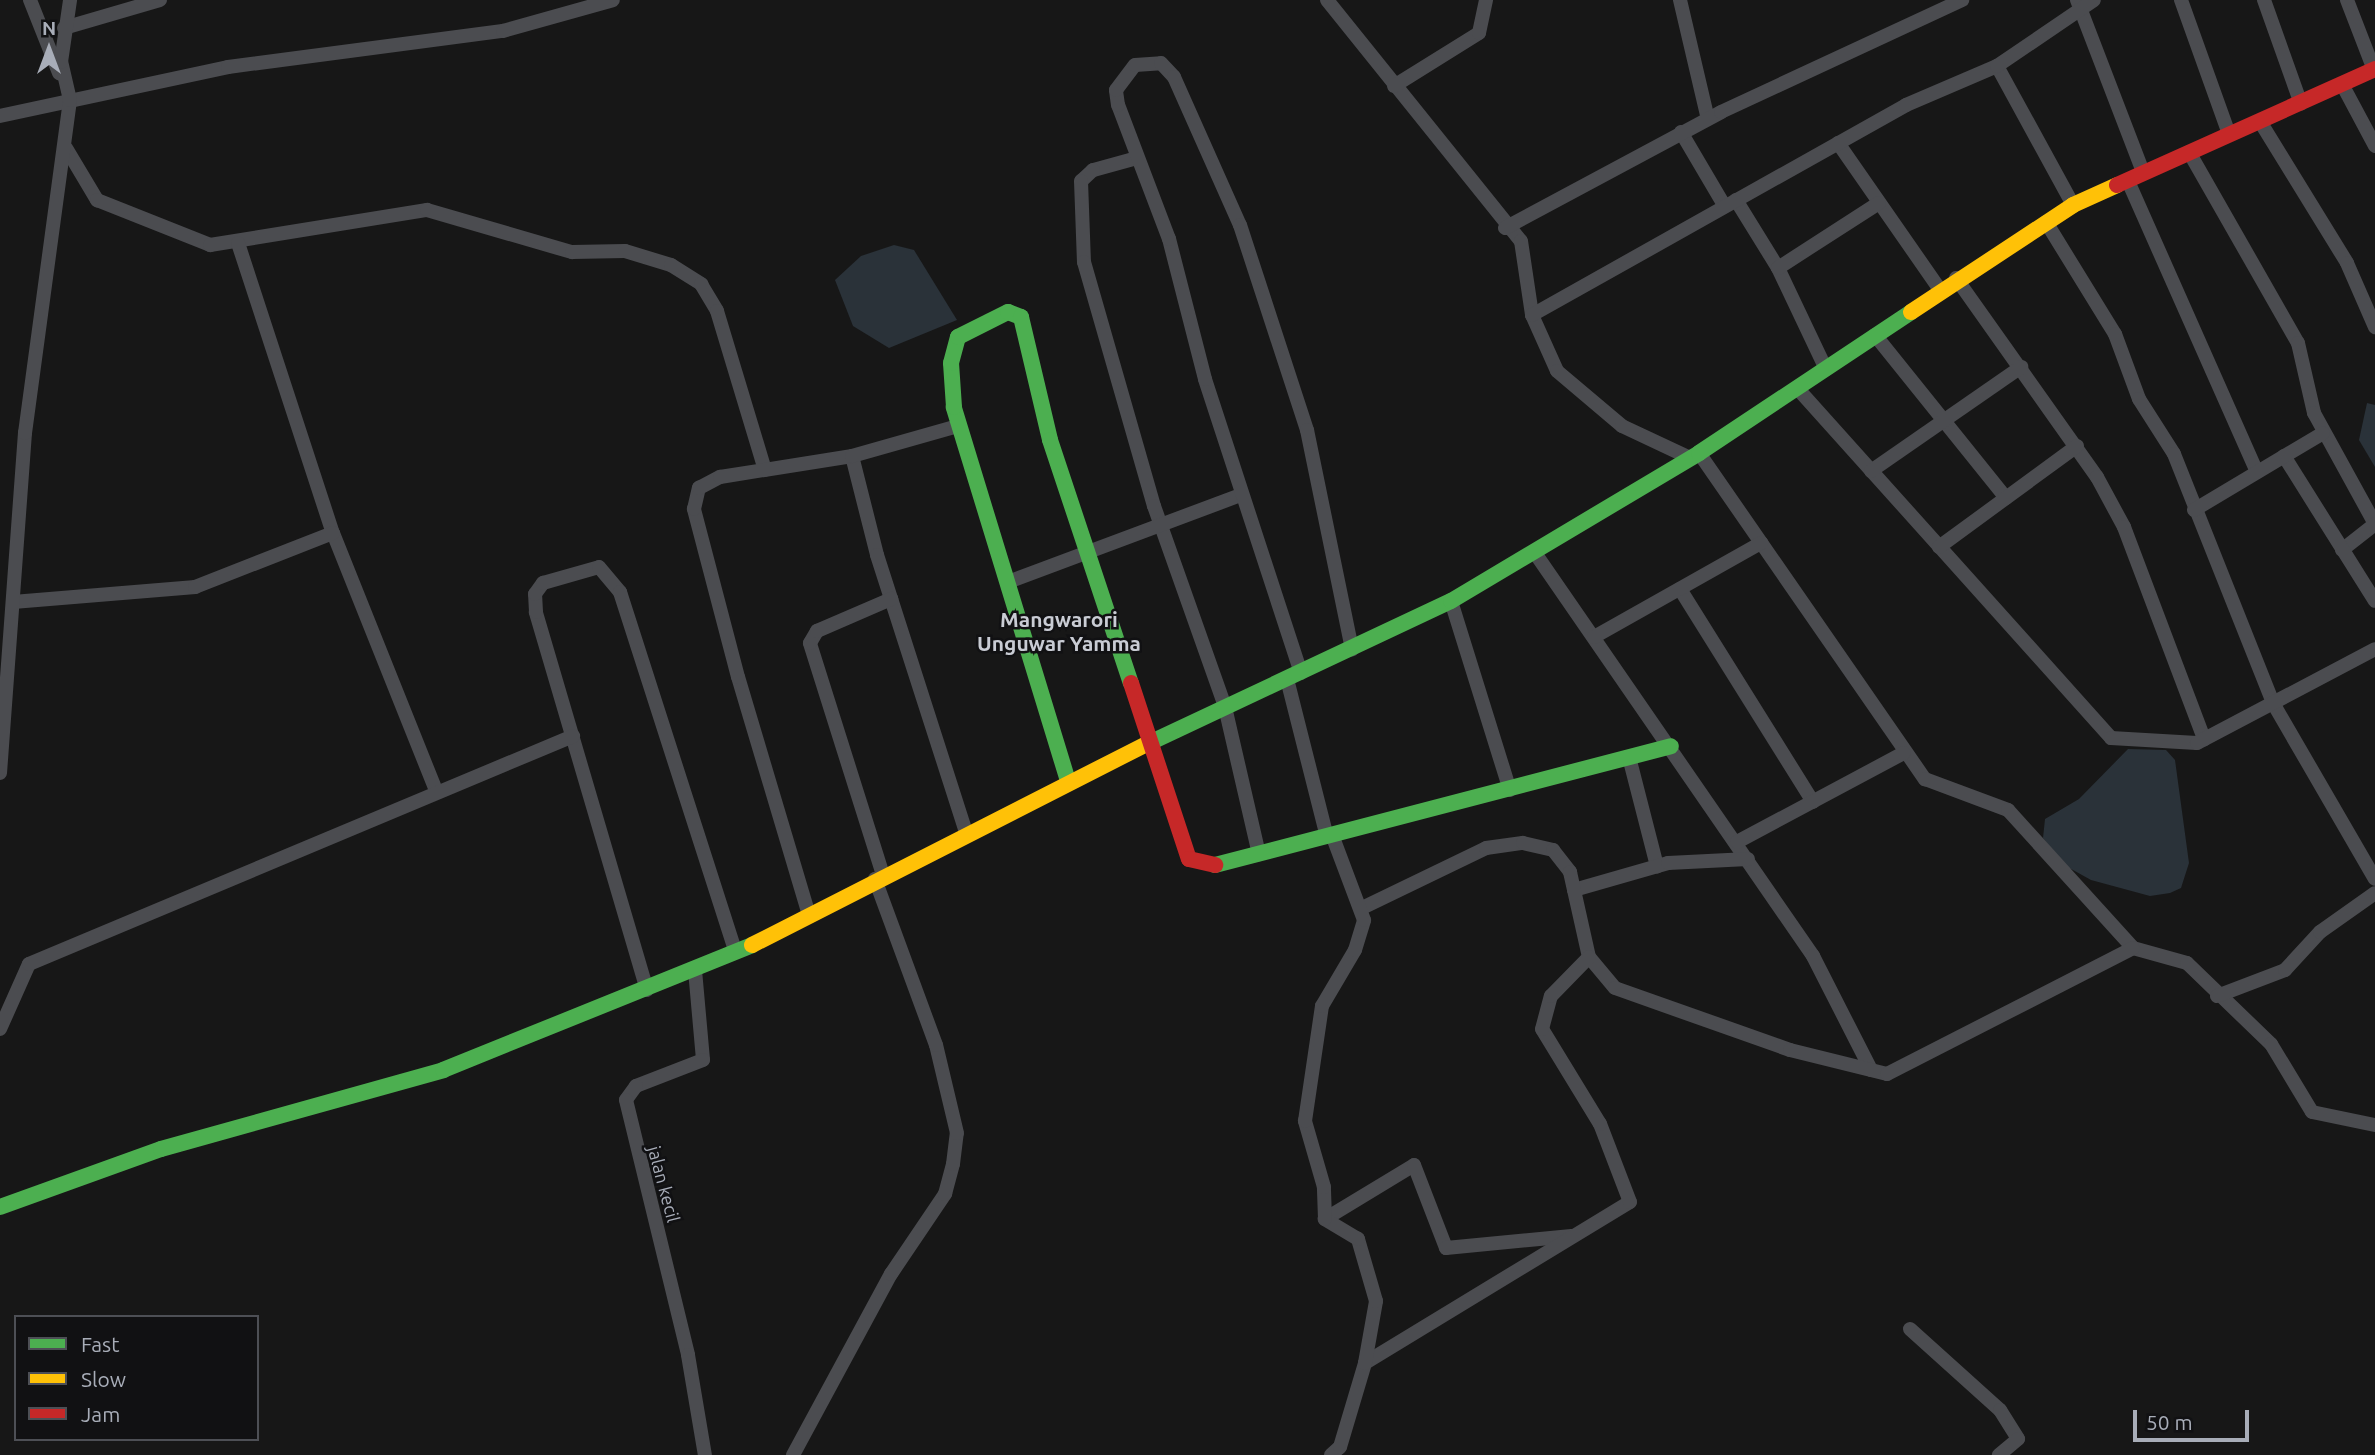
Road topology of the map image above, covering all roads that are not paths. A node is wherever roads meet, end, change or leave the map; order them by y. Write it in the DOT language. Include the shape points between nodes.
graph roads {
  1 [pos="30,0"];
  2 [pos="70,0"];
  3 [pos="160,0"];
  4 [pos="613,0"];
  5 [pos="1327,0"];
  6 [pos="1680,0"];
  7 [pos="1962,0"];
  8 [pos="2094,0"];
  9 [pos="2181,0"];
  10 [pos="2264,0"];
  11 [pos="2347,0"];
  12 [pos="590,3"];
  13 [pos="1483,3"];
  14 [pos="2078,6"];
  15 [pos="64,27"];
  16 [pos="1997,66"];
  17 [pos="2374,70"];
  18 [pos="1394,86"];
  19 [pos="2343,86"];
  20 [pos="70,100"];
  21 [pos="2301,104"];
  22 [pos="3,111"];
  23 [pos="1707,119"];
  24 [pos="2261,123"];
  25 [pos="1681,132"];
  26 [pos="2229,134"];
  27 [pos="1838,143"];
  28 [pos="2375,146"];
  29 [pos="66,148"];
  30 [pos="2189,152"];
  31 [pos="1137,158"];
  32 [pos="2143,172"];
  33 [pos="2128,181"];
  34 [pos="1730,203"];
  35 [pos="1879,203"];
  36 [pos="2073,205"];
  37 [pos="2046,222"];
  38 [pos="1505,228"];
  39 [pos="239,243"];
  40 [pos="1778,268"];
  41 [pos="1956,278"];
  42 [pos="1940,290"];
  43 [pos="1532,315"];
  44 [pos="2375,327"];
  45 [pos="1875,335"];
  46 [pos="2021,368"];
  47 [pos="1826,369"];
  48 [pos="1798,389"];
  49 [pos="1945,420"];
  50 [pos="958,426"];
  51 [pos="2323,433"];
  52 [pos="2077,446"];
  53 [pos="852,456"];
  54 [pos="1695,456"];
  55 [pos="2284,456"];
  56 [pos="765,470"];
  57 [pos="1871,471"];
  58 [pos="2257,472"];
  59 [pos="1241,495"];
  60 [pos="2006,498"];
  61 [pos="2194,510"];
  62 [pos="1161,523"];
  63 [pos="333,533"];
  64 [pos="1761,543"];
  65 [pos="1939,547"];
  66 [pos="1087,550"];
  67 [pos="2342,550"];
  68 [pos="1535,554"];
  69 [pos="1008,582"];
  70 [pos="2371,586"];
  71 [pos="1680,589"];
  72 [pos="891,600"];
  73 [pos="1451,601"];
  74 [pos="2375,601"];
  75 [pos="13,602"];
  76 [pos="1594,636"];
  77 [pos="1352,649"];
  78 [pos="2375,649"];
  79 [pos="1294,676"];
  80 [pos="2273,703"];
  81 [pos="1225,707"];
  82 [pos="573,737"];
  83 [pos="2204,739"];
  84 [pos="1149,742"];
  85 [pos="1671,746"];
  86 [pos="1904,753"];
  87 [pos="1629,757"];
  88 [pos="0,773"];
  89 [pos="1068,781"];
  90 [pos="436,790"];
  91 [pos="1510,790"];
  92 [pos="1813,802"];
  93 [pos="966,832"];
  94 [pos="1330,836"];
  95 [pos="1737,842"];
  96 [pos="1259,854"];
  97 [pos="1748,859"];
  98 [pos="1657,866"];
  99 [pos="879,877"];
  100 [pos="2375,880"];
  101 [pos="1574,890"];
  102 [pos="2375,893"];
  103 [pos="1362,908"];
  104 [pos="810,915"];
  105 [pos="2133,948"];
  106 [pos="735,951"];
  107 [pos="1589,957"];
  108 [pos="695,970"];
  109 [pos="647,990"];
  110 [pos="2217,996"];
  111 [pos="0,1029"];
  112 [pos="1871,1070"];
  113 [pos="2375,1125"];
  114 [pos="0,1207"];
  115 [pos="1325,1219"];
  116 [pos="1576,1235"];
  117 [pos="1910,1329"];
  118 [pos="1365,1363"];
  119 [pos="705,1455"];
  120 [pos="793,1455"];
  121 [pos="1331,1455"];
  122 [pos="1999,1455"];
  1 -- 20 [label="street"];
  2 -- 15 [label="street"];
  3 -- 15 [label="street"];
  4 -- 12 [label="street"];
  5 -- 18 [label="street"];
  6 -- 23 [label="street"];
  7 -- 23 [label="street"];
  8 -- 14 [label="street"];
  9 -- 26 [label="street"];
  10 -- 21 [label="street"];
  11 -- 17 [label="street"];
  12 -- 20 [label="street" via="503,31 228,67"];
  13 -- 18 [label="street" via="1479,33"];
  14 -- 16 [label="street"];
  14 -- 32 [label="street"];
  15 -- 20 [label="street" via="61,62"];
  16 -- 27 [label="street"];
  16 -- 36 [label="street"];
  17 -- 19 [label="street"];
  18 -- 38 [label="street"];
  19 -- 21 [label="street"];
  19 -- 28 [label="street"];
  20 -- 22 [label="street"];
  20 -- 29 [label="street"];
  21 -- 24 [label="street"];
  23 -- 25 [label="street"];
  24 -- 26 [label="street"];
  24 -- 44 [label="street" via="2347,263"];
  25 -- 34 [label="street"];
  25 -- 38 [label="street"];
  26 -- 30 [label="street"];
  27 -- 34 [label="street"];
  27 -- 35 [label="street"];
  29 -- 39 [label="street" via="85,186 122,215 210,245"];
  29 -- 75 [label="street" via="25,433"];
  30 -- 32 [label="street"];
  30 -- 51 [label="street" via="2298,343"];
  31 -- 59 [label="street" via="1169,239"];
  31 -- 62 [label="street" via="1086,175 1077,205 1105,342"];
  31 -- 77 [label="street" via="1116,90 1135,65 1161,63 1174,77 1249,250 1307,430"];
  32 -- 33 [label="street"];
  33 -- 36 [label="street"];
  33 -- 58 [label="street"];
  34 -- 40 [label="street"];
  34 -- 43 [label="street"];
  35 -- 40 [label="street"];
  35 -- 42 [label="street"];
  36 -- 37 [label="street"];
  37 -- 41 [label="street"];
  37 -- 61 [label="street" via="2115,334"];
  38 -- 43 [label="street" via="1525,251"];
  39 -- 56 [label="street" via="427,210 572,252 648,255 701,284 717,312"];
  39 -- 63 [label="street"];
  40 -- 47 [label="street"];
  41 -- 42 [label="street"];
  41 -- 46 [label="street"];
  42 -- 45 [label="street"];
  43 -- 54 [label="street" via="1546,354 1578,392 1644,440"];
  45 -- 47 [label="street"];
  45 -- 49 [label="street"];
  46 -- 49 [label="street"];
  46 -- 52 [label="street"];
  47 -- 48 [label="street"];
  48 -- 54 [label="street"];
  48 -- 57 [label="street"];
  49 -- 57 [label="street"];
  49 -- 60 [label="street"];
  50 -- 53 [label="street"];
  50 -- 66 [label="street" via="951,363 958,337 999,314 1016,314"];
  50 -- 69 [label="street"];
  51 -- 55 [label="street"];
  51 -- 67 [label="street" via="2375,524"];
  52 -- 60 [label="street"];
  52 -- 83 [label="street" via="2124,527"];
  53 -- 56 [label="street"];
  53 -- 72 [label="street"];
  54 -- 64 [label="street"];
  54 -- 68 [label="street"];
  55 -- 58 [label="street"];
  55 -- 67 [label="street"];
  56 -- 104 [label="street" via="720,477 699,488 694,509"];
  57 -- 65 [label="street"];
  58 -- 61 [label="street"];
  59 -- 62 [label="street"];
  59 -- 79 [label="street"];
  60 -- 65 [label="street"];
  61 -- 80 [label="street"];
  62 -- 66 [label="street"];
  62 -- 81 [label="street"];
  63 -- 75 [label="street" via="195,587"];
  63 -- 90 [label="street"];
  64 -- 71 [label="street"];
  64 -- 86 [label="street"];
  65 -- 83 [label="street" via="2111,738 2160,746"];
  66 -- 69 [label="street"];
  66 -- 84 [label="street"];
  67 -- 70 [label="street"];
  68 -- 73 [label="street"];
  68 -- 76 [label="street"];
  69 -- 89 [label="street"];
  70 -- 74 [label="street"];
  71 -- 76 [label="street"];
  71 -- 92 [label="street"];
  72 -- 93 [label="street"];
  72 -- 99 [label="street" via="817,631 810,643"];
  73 -- 77 [label="street"];
  73 -- 91 [label="street"];
  75 -- 88 [label="street"];
  76 -- 85 [label="street"];
  77 -- 79 [label="street"];
  78 -- 80 [label="street"];
  79 -- 81 [label="street"];
  79 -- 94 [label="street"];
  80 -- 83 [label="street"];
  80 -- 100 [label="street"];
  81 -- 84 [label="street"];
  81 -- 96 [label="street"];
  82 -- 90 [label="street"];
  82 -- 106 [label="street" via="534,594 543,583 599,567 620,592"];
  82 -- 109 [label="street"];
  84 -- 89 [label="street"];
  84 -- 96 [label="street" via="1189,859 1209,867"];
  85 -- 87 [label="street"];
  85 -- 95 [label="street"];
  86 -- 92 [label="street"];
  86 -- 105 [label="street" via="1925,779 1947,791 2008,810"];
  87 -- 91 [label="street"];
  87 -- 98 [label="street"];
  89 -- 93 [label="street"];
  90 -- 111 [label="street" via="29,964 13,986"];
  91 -- 94 [label="street"];
  92 -- 95 [label="street"];
  93 -- 99 [label="street"];
  94 -- 96 [label="street"];
  94 -- 103 [label="street"];
  95 -- 97 [label="street"];
  97 -- 98 [label="street"];
  97 -- 112 [label="street" via="1813,956"];
  98 -- 101 [label="street"];
  99 -- 104 [label="street"];
  99 -- 120 [label="street" via="936,1045 957,1133 953,1164 945,1194 891,1274"];
  101 -- 103 [label="street" via="1553,850 1523,843 1486,848"];
  101 -- 107 [label="street"];
  102 -- 110 [label="street" via="2320,932 2285,970"];
  103 -- 115 [label="street" via="1361,935 1322,1006 1309,1060 1305,1121 1324,1187"];
  104 -- 106 [label="street"];
  105 -- 110 [label="street" via="2187,963"];
  105 -- 112 [label="street" via="1902,1070"];
  106 -- 108 [label="street"];
  107 -- 112 [label="street" via="1628,995"];
  107 -- 116 [label="street" via="1550,996 1542,1029 1600,1124 1630,1202"];
  108 -- 109 [label="street"];
  108 -- 119 [label="street, jalan kecil" via="703,1059 636,1086 626,1100 688,1355"];
  109 -- 114 [label="street" via="443,1070 138,1157"];
  110 -- 113 [label="street" via="2271,1044 2312,1112"];
  115 -- 116 [label="street" via="1414,1165 1446,1248"];
  115 -- 118 [label="street" via="1358,1240 1376,1301"];
  116 -- 118 [label="street"];
  117 -- 122 [label="street" via="2000,1410 2018,1439"];
  118 -- 121 [label="street" via="1340,1447"];
}
